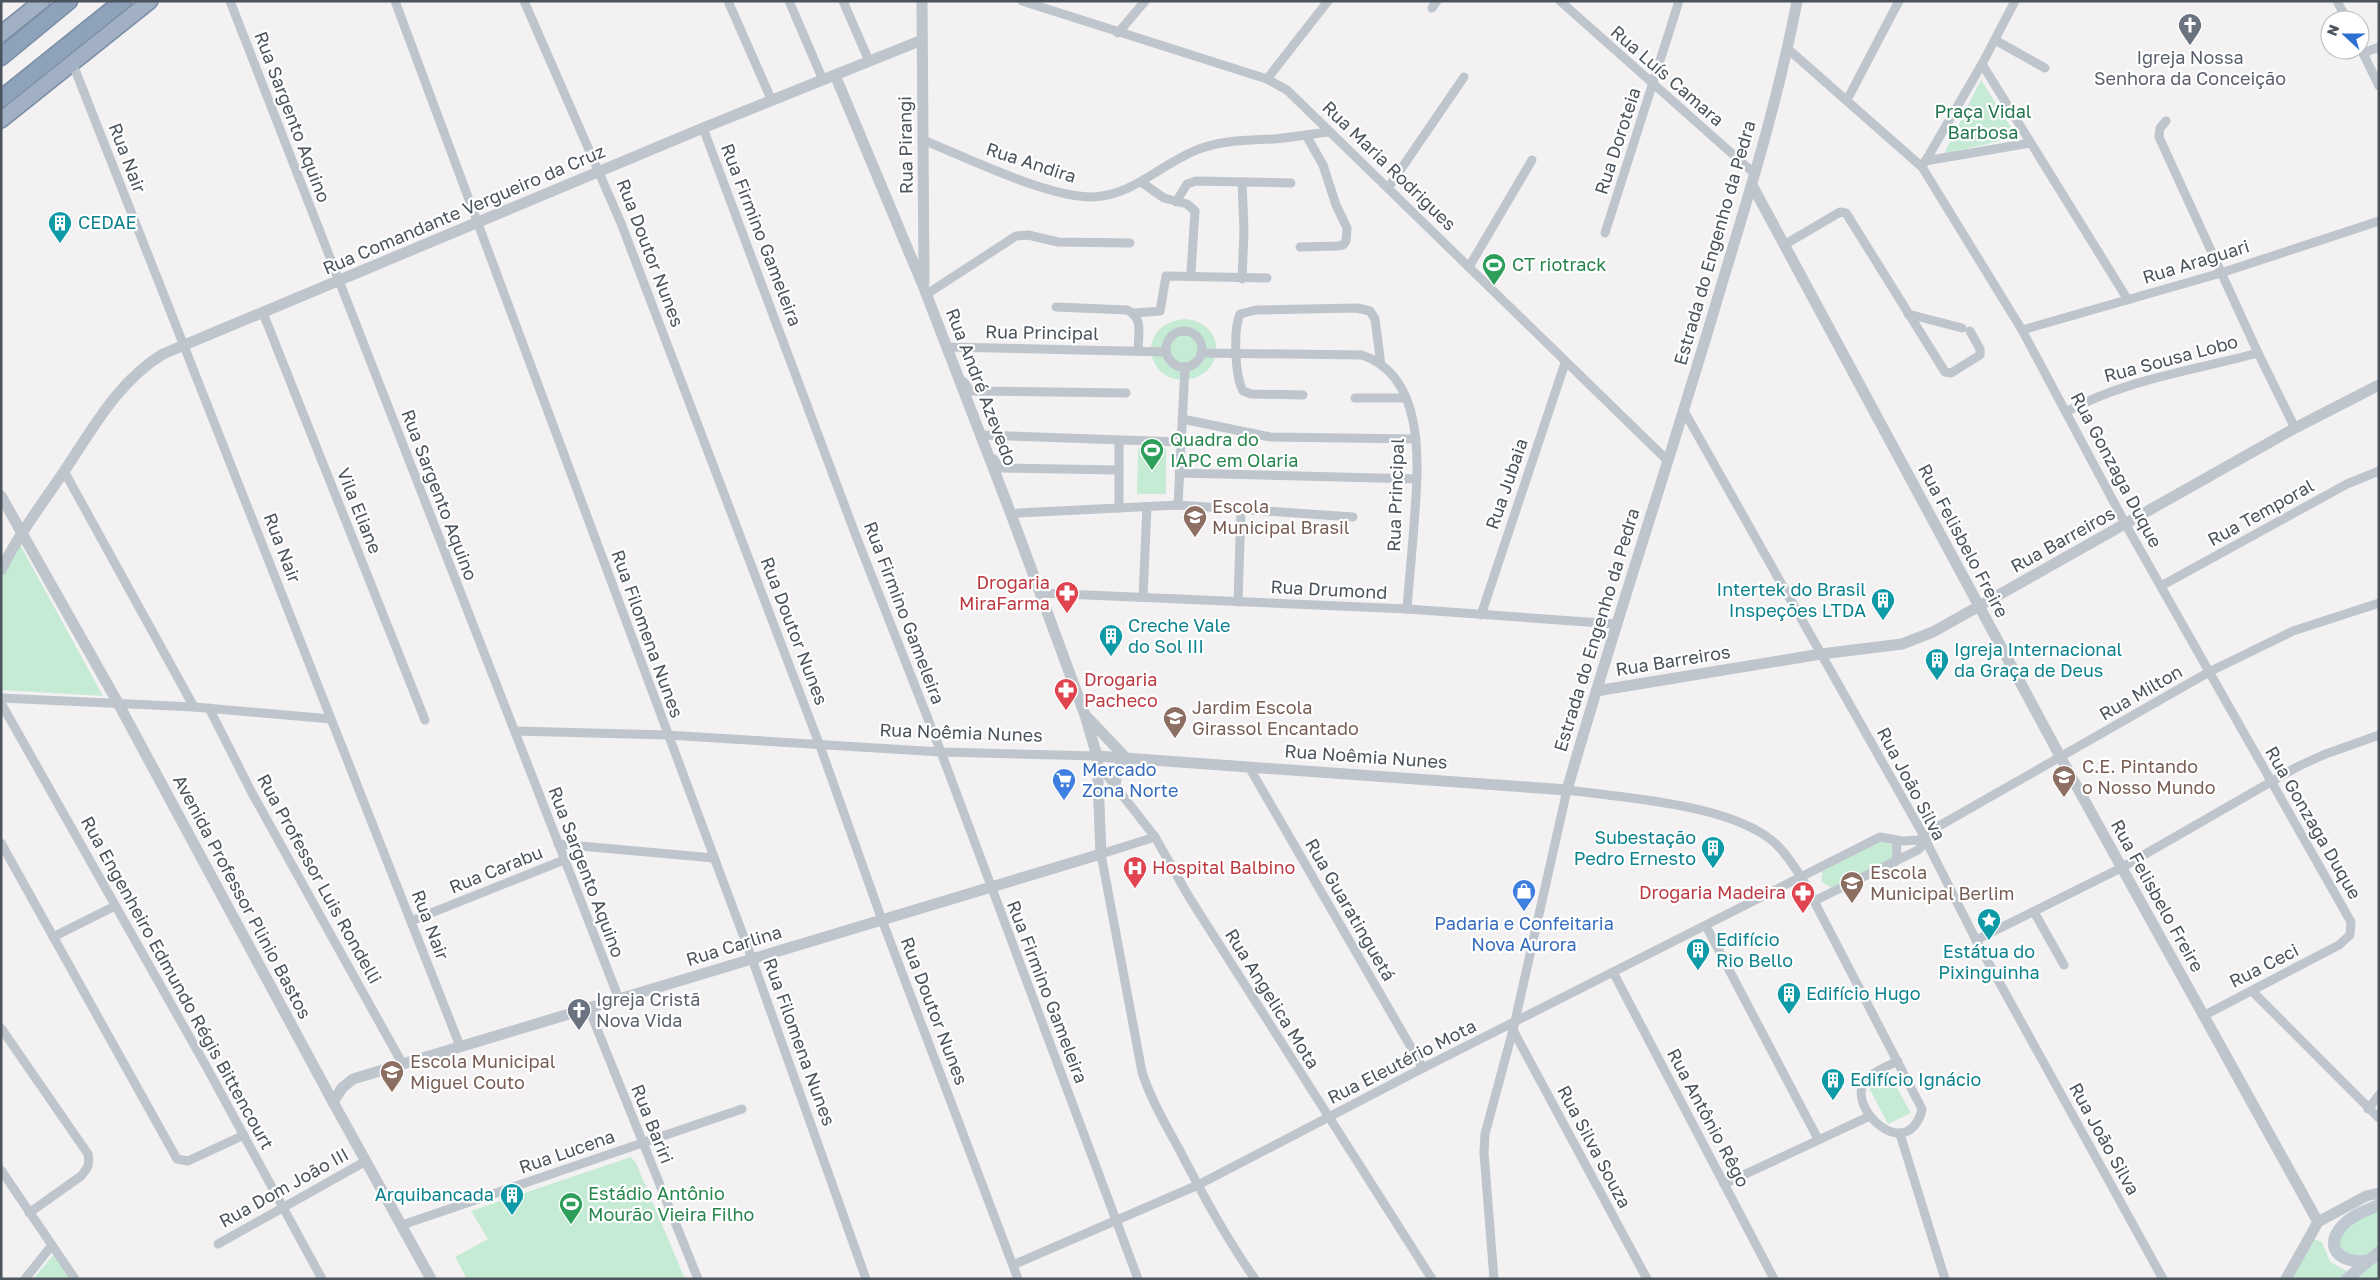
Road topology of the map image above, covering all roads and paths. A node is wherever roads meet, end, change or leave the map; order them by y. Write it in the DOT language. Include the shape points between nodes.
graph roads {
  1 [pos="42,1"];
  2 [pos="55,1"];
  3 [pos="69,1"];
  4 [pos="123,1"];
  5 [pos="150,1"];
  6 [pos="230,1"];
  7 [pos="395,1"];
  8 [pos="524,1"];
  9 [pos="728,1"];
  10 [pos="789,1"];
  11 [pos="843,1"];
  12 [pos="922,1"];
  13 [pos="1022,1"];
  14 [pos="1145,1"];
  15 [pos="1328,1"];
  16 [pos="1560,1"];
  17 [pos="1679,1"];
  18 [pos="1797,1"];
  19 [pos="1899,1"];
  20 [pos="2015,1"];
  21 [pos="1118,33"];
  22 [pos="1,34"];
  23 [pos="922,40"];
  24 [pos="1995,40"];
  25 [pos="1788,49"];
  26 [pos="1,55"];
  27 [pos="2367,60"];
  28 [pos="869,61"];
  29 [pos="72,62"];
  30 [pos="1982,64"];
  31 [pos="2045,68"];
  32 [pos="835,75"];
  33 [pos="1464,77"];
  34 [pos="1267,79"];
  35 [pos="823,80"];
  36 [pos="1653,86"];
  37 [pos="2379,86"];
  38 [pos="1,99"];
  39 [pos="1847,100"];
  40 [pos="772,101"];
  41 [pos="1,120"];
  42 [pos="2166,121"];
  43 [pos="703,128"];
  44 [pos="1330,132"];
  45 [pos="1306,135"];
  46 [pos="923,140"];
  47 [pos="2030,143"];
  48 [pos="1532,160"];
  49 [pos="1924,164"];
  50 [pos="600,171"];
  51 [pos="1753,180"];
  52 [pos="1141,182"];
  53 [pos="1242,182"];
  54 [pos="1291,184"];
  55 [pos="1388,188"];
  56 [pos="1176,202"];
  57 [pos="2379,221"];
  58 [pos="479,222"];
  59 [pos="1605,233"];
  60 [pos="1130,243"];
  61 [pos="1784,245"];
  62 [pos="1300,247"];
  63 [pos="1469,267"];
  64 [pos="1191,272"];
  65 [pos="2221,272"];
  66 [pos="1267,278"];
  67 [pos="1242,279"];
  68 [pos="338,282"];
  69 [pos="926,291"];
  70 [pos="2128,300"];
  71 [pos="1056,308"];
  72 [pos="263,313"];
  73 [pos="1135,313"];
  74 [pos="1908,314"];
  75 [pos="2022,330"];
  76 [pos="185,344"];
  77 [pos="950,347"];
  78 [pos="1138,351"];
  79 [pos="1166,352"];
  80 [pos="1201,353"];
  81 [pos="1237,353"];
  82 [pos="2258,353"];
  83 [pos="1565,363"];
  84 [pos="1381,364"];
  85 [pos="1185,367"];
  86 [pos="2379,385"];
  87 [pos="1126,393"];
  88 [pos="1303,395"];
  89 [pos="1355,398"];
  90 [pos="1405,398"];
  91 [pos="1684,411"];
  92 [pos="2066,412"];
  93 [pos="1182,419"];
  94 [pos="2295,428"];
  95 [pos="984,435"];
  96 [pos="1416,439"];
  97 [pos="1119,441"];
  98 [pos="1180,442"];
  99 [pos="1668,460"];
  100 [pos="1119,470"];
  101 [pos="64,471"];
  102 [pos="2379,471"];
  103 [pos="1179,473"];
  104 [pos="1417,480"];
  105 [pos="1,496"];
  106 [pos="1178,505"];
  107 [pos="1147,507"];
  108 [pos="1119,508"];
  109 [pos="1241,510"];
  110 [pos="1018,513"];
  111 [pos="1352,517"];
  112 [pos="2126,525"];
  113 [pos="22,533"];
  114 [pos="1,570"];
  115 [pos="2161,586"];
  116 [pos="1040,593"];
  117 [pos="1144,598"];
  118 [pos="1238,602"];
  119 [pos="2379,603"];
  120 [pos="1979,608"];
  121 [pos="1407,609"];
  122 [pos="1480,615"];
  123 [pos="1615,624"];
  124 [pos="1821,654"];
  125 [pos="2209,672"];
  126 [pos="1596,691"];
  127 [pos="1,698"];
  128 [pos="1,703"];
  129 [pos="118,703"];
  130 [pos="194,707"];
  131 [pos="210,708"];
  132 [pos="1085,715"];
  133 [pos="331,719"];
  134 [pos="425,720"];
  135 [pos="514,732"];
  136 [pos="667,734"];
  137 [pos="2379,735"];
  138 [pos="820,746"];
  139 [pos="941,752"];
  140 [pos="1126,758"];
  141 [pos="2061,758"];
  142 [pos="1098,760"];
  143 [pos="1250,767"];
  144 [pos="2271,781"];
  145 [pos="1115,785"];
  146 [pos="1567,790"];
  147 [pos="1155,837"];
  148 [pos="1924,839"];
  149 [pos="1896,840"];
  150 [pos="1,843"];
  151 [pos="558,844"];
  152 [pos="1101,854"];
  153 [pos="714,858"];
  154 [pos="564,860"];
  155 [pos="1895,862"];
  156 [pos="2121,868"];
  157 [pos="1802,878"];
  158 [pos="989,886"];
  159 [pos="1814,901"];
  160 [pos="116,906"];
  161 [pos="2034,912"];
  162 [pos="882,920"];
  163 [pos="411,921"];
  164 [pos="1706,926"];
  165 [pos="53,937"];
  166 [pos="1976,940"];
  167 [pos="2339,945"];
  168 [pos="752,959"];
  169 [pos="2064,965"];
  170 [pos="1613,972"];
  171 [pos="2252,991"];
  172 [pos="619,999"];
  173 [pos="588,1009"];
  174 [pos="2203,1016"];
  175 [pos="1514,1026"];
  176 [pos="1,1028"];
  177 [pos="460,1046"];
  178 [pos="1898,1061"];
  179 [pos="402,1063"];
  180 [pos="1423,1068"];
  181 [pos="2379,1096"];
  182 [pos="332,1102"];
  183 [pos="742,1109"];
  184 [pos="2368,1109"];
  185 [pos="1870,1116"];
  186 [pos="2379,1118"];
  187 [pos="1328,1119"];
  188 [pos="1900,1134"];
  189 [pos="244,1135"];
  190 [pos="1818,1139"];
  191 [pos="642,1144"];
  192 [pos="366,1161"];
  193 [pos="1,1170"];
  194 [pos="1724,1184"];
  195 [pos="1198,1185"];
  196 [pos="2379,1193"];
  197 [pos="2379,1205"];
  198 [pos="284,1208"];
  199 [pos="29,1212"];
  200 [pos="1115,1221"];
  201 [pos="2318,1222"];
  202 [pos="402,1225"];
  203 [pos="218,1244"];
  204 [pos="52,1245"];
  205 [pos="2379,1252"];
  206 [pos="2368,1260"];
  207 [pos="1013,1265"];
  208 [pos="25,1279"];
  209 [pos="75,1279"];
  210 [pos="322,1279"];
  211 [pos="431,1279"];
  212 [pos="698,1279"];
  213 [pos="866,1279"];
  214 [pos="1018,1279"];
  215 [pos="1138,1279"];
  216 [pos="1255,1279"];
  217 [pos="1432,1279"];
  218 [pos="1494,1279"];
  219 [pos="1647,1279"];
  220 [pos="1774,1279"];
  221 [pos="1945,1279"];
  222 [pos="2163,1279"];
  223 [pos="2286,1279"];
  224 [pos="2347,1279"];
  1 -- 22 [label="highway"];
  2 -- 26 [label="highway"];
  3 -- 26 [label="highway"];
  4 -- 38 [label="highway"];
  5 -- 29 [label="highway"];
  6 -- 68 [label="street, Rua Sargento Aquino"];
  7 -- 58 [label="street, Rua Filomena Nunes"];
  8 -- 50 [label="street, Rua Doutor Nunes"];
  9 -- 40 [label="street"];
  10 -- 35 [label="street"];
  11 -- 28 [label="street"];
  12 -- 23 [label="street, Rua Pirangi"];
  13 -- 21 [label="street, Rua Maria Rodrigues"];
  14 -- 21 [label="street"];
  15 -- 34 [label="street"];
  16 -- 36 [label="street, Rua Luís Camara"];
  17 -- 36 [label="street, Rua Doroteia"];
  18 -- 25 [label="street, Estrada do Engenho da Pedra"];
  19 -- 39 [label="street"];
  20 -- 24 [label="street"];
  21 -- 34 [label="street, Rua Maria Rodrigues"];
  23 -- 28 [label="street, Rua Comandante Vergueiro da Cruz"];
  23 -- 46 [label="street, Rua Pirangi"];
  24 -- 30 [label="street"];
  24 -- 31 [label="street"];
  25 -- 39 [label="street, Rua Gonzaga Duque"];
  25 -- 51 [label="street, Estrada do Engenho da Pedra"];
  27 -- 37 [label="street"];
  28 -- 32 [label="street, Rua Comandante Vergueiro da Cruz"];
  29 -- 41 [label="highway"];
  29 -- 76 [label="street, Rua Nair"];
  30 -- 47 [label="street"];
  30 -- 49 [label="street"];
  32 -- 35 [label="street, Rua Comandante Vergueiro da Cruz"];
  32 -- 69 [label="street, Rua André Azevedo"];
  33 -- 55 [label="street"];
  34 -- 44 [label="street, Rua Maria Rodrigues" via="1287,90"];
  35 -- 40 [label="street, Rua Comandante Vergueiro da Cruz"];
  36 -- 51 [label="street, Rua Luís Camara"];
  36 -- 59 [label="street, Rua Doroteia"];
  39 -- 49 [label="street, Rua Gonzaga Duque"];
  40 -- 43 [label="street, Rua Comandante Vergueiro da Cruz"];
  42 -- 65 [label="street" via="2160,128 2159,138"];
  43 -- 50 [label="street, Rua Comandante Vergueiro da Cruz"];
  43 -- 139 [label="street, Rua Firmino Gameleira"];
  44 -- 45 [label="street, Rua Andira"];
  44 -- 55 [label="street, Rua Maria Rodrigues"];
  45 -- 52 [label="street, Rua Andira" via="1204,147 1182,156"];
  45 -- 62 [label="street" via="1323,165 1348,235 1346,241 1338,246"];
  46 -- 52 [label="street, Rua Andira" via="1028,182 1072,195 1105,196"];
  46 -- 69 [label="street, Rua Pirangi"];
  47 -- 49 [label="street"];
  47 -- 70 [label="street"];
  48 -- 63 [label="street"];
  49 -- 75 [label="street, Rua Gonzaga Duque"];
  50 -- 58 [label="street, Rua Comandante Vergueiro da Cruz"];
  50 -- 138 [label="street, Rua Doutor Nunes"];
  51 -- 61 [label="street, Rua Felisbelo Freire"];
  51 -- 91 [label="street, Estrada do Engenho da Pedra"];
  52 -- 56 [label="street"];
  53 -- 54 [label="street"];
  53 -- 56 [label="street" via="1192,181 1184,187"];
  53 -- 67 [label="street"];
  55 -- 63 [label="street, Rua Maria Rodrigues"];
  56 -- 64 [label="street" via="1187,204 1195,211"];
  57 -- 65 [label="street, Rua Araguari"];
  58 -- 68 [label="street, Rua Comandante Vergueiro da Cruz"];
  58 -- 136 [label="street, Rua Filomena Nunes"];
  60 -- 69 [label="street" via="1058,242 1022,235"];
  61 -- 74 [label="street" via="1840,212 1846,213"];
  61 -- 120 [label="street, Rua Felisbelo Freire"];
  63 -- 83 [label="street, Rua Maria Rodrigues"];
  65 -- 70 [label="street, Rua Araguari"];
  65 -- 82 [label="street"];
  66 -- 67 [label="street"];
  67 -- 73 [label="street" via="1166,276 1160,311"];
  68 -- 72 [label="street, Rua Comandante Vergueiro da Cruz"];
  68 -- 135 [label="street, Rua Sargento Aquino"];
  69 -- 77 [label="street, Rua André Azevedo"];
  70 -- 75 [label="street, Rua Araguari"];
  71 -- 73 [label="street"];
  72 -- 76 [label="street, Rua Comandante Vergueiro da Cruz"];
  72 -- 134 [label="street, Vila Eliane"];
  73 -- 78 [label="street" via="1139,320"];
  74 -- 74 [label="street" via="1948,373 1980,355 1980,349 1966,330"];
  75 -- 92 [label="street, Rua Gonzaga Duque"];
  76 -- 101 [label="street, Rua Comandante Vergueiro da Cruz" via="147,364 133,376"];
  76 -- 133 [label="street, Rua Nair"];
  77 -- 78 [label="street, Rua Principal"];
  77 -- 87 [label="street" via="970,392"];
  77 -- 95 [label="street, Rua André Azevedo"];
  78 -- 79 [label="street, Rua Principal"];
  79 -- 80 [label="street" via="1168,340 1184,331 1198,337"];
  79 -- 85 [label="street" via="1174,364"];
  80 -- 81 [label="street, Rua Principal"];
  80 -- 85 [label="street" via="1196,362"];
  81 -- 84 [label="street, Rua Principal" via="1349,353 1373,358"];
  81 -- 84 [label="street" via="1240,314 1256,310 1358,308 1373,312"];
  81 -- 88 [label="street" via="1238,383 1243,391"];
  82 -- 92 [label="street, Rua Sousa Lobo" via="2116,389"];
  82 -- 94 [label="street"];
  83 -- 99 [label="street, Rua Maria Rodrigues"];
  83 -- 122 [label="street, Rua Jubaia"];
  84 -- 90 [label="street, Rua Principal" via="1394,378"];
  85 -- 93 [label="street"];
  86 -- 94 [label="street, Rua Barreiros"];
  89 -- 90 [label="street"];
  90 -- 96 [label="street, Rua Principal"];
  91 -- 99 [label="street, Estrada do Engenho da Pedra"];
  91 -- 124 [label="street, Rua João Silva"];
  92 -- 112 [label="street, Rua Gonzaga Duque"];
  93 -- 96 [label="street" via="1270,438"];
  93 -- 98 [label="street"];
  94 -- 112 [label="street, Rua Barreiros"];
  95 -- 97 [label="street"];
  95 -- 100 [label="street" via="995,464 1000,468"];
  95 -- 116 [label="street, Rua André Azevedo"];
  96 -- 104 [label="street, Rua Principal"];
  97 -- 98 [label="street"];
  97 -- 100 [label="street"];
  98 -- 103 [label="street"];
  99 -- 123 [label="street, Estrada do Engenho da Pedra"];
  100 -- 108 [label="street"];
  101 -- 113 [label="street, Rua Comandante Vergueiro da Cruz"];
  101 -- 130 [label="street"];
  102 -- 115 [label="street, Rua Temporal" via="2347,484"];
  103 -- 104 [label="street"];
  103 -- 106 [label="street"];
  104 -- 121 [label="street, Rua Principal"];
  105 -- 113 [label="street, Avenida Professor Plinio Bastos"];
  106 -- 107 [label="street"];
  106 -- 109 [label="street"];
  107 -- 108 [label="street"];
  107 -- 117 [label="street"];
  108 -- 110 [label="street"];
  109 -- 111 [label="street"];
  109 -- 118 [label="street"];
  112 -- 115 [label="street, Rua Gonzaga Duque"];
  112 -- 120 [label="street, Rua Barreiros"];
  113 -- 114 [label="street, Rua Comandante Vergueiro da Cruz"];
  113 -- 129 [label="street, Avenida Professor Plinio Bastos"];
  115 -- 125 [label="street, Rua Gonzaga Duque"];
  116 -- 117 [label="street, Rua Drumond"];
  116 -- 132 [label="street, Rua André Azevedo"];
  117 -- 118 [label="street, Rua Drumond"];
  118 -- 121 [label="street, Rua Drumond"];
  119 -- 125 [label="street, Rua Milton" via="2293,631"];
  120 -- 124 [label="street, Rua Barreiros" via="1902,644"];
  120 -- 141 [label="street, Rua Felisbelo Freire"];
  121 -- 122 [label="street, Rua Drumond"];
  122 -- 123 [label="street, Rua Drumond"];
  123 -- 126 [label="street, Estrada do Engenho da Pedra"];
  124 -- 126 [label="street, Rua Barreiros"];
  124 -- 148 [label="street, Rua João Silva"];
  125 -- 141 [label="street, Rua Milton"];
  125 -- 144 [label="street, Rua Gonzaga Duque"];
  126 -- 146 [label="street, Estrada do Engenho da Pedra"];
  127 -- 129 [label="street"];
  128 -- 160 [label="street, Rua Engenheiro Edmundo Régis Bittencourt"];
  129 -- 130 [label="street"];
  129 -- 182 [label="street, Avenida Professor Plinio Bastos"];
  130 -- 131 [label="street"];
  131 -- 133 [label="street"];
  131 -- 179 [label="street, Rua Professor Luis Rondelli" via="252,793"];
  132 -- 140 [label="street, Rua André Azevedo"];
  132 -- 142 [label="street, Rua André Azevedo"];
  133 -- 163 [label="street, Rua Nair"];
  135 -- 136 [label="street, Rua Noêmia Nunes"];
  135 -- 151 [label="street, Rua Sargento Aquino"];
  136 -- 138 [label="street, Rua Noêmia Nunes"];
  136 -- 153 [label="street, Rua Filomena Nunes"];
  137 -- 144 [label="street" via="2323,755"];
  138 -- 139 [label="street, Rua Noêmia Nunes"];
  138 -- 162 [label="street, Rua Doutor Nunes"];
  139 -- 142 [label="street, Rua Noêmia Nunes"];
  139 -- 158 [label="street, Rua Firmino Gameleira"];
  140 -- 142 [label="street, Rua Noêmia Nunes"];
  140 -- 143 [label="street, Rua Noêmia Nunes"];
  140 -- 145 [label="street" via="1117,770"];
  141 -- 148 [label="street, Rua Milton"];
  141 -- 156 [label="street, Rua Felisbelo Freire"];
  142 -- 145 [label="street, Rua Angelica Mota"];
  142 -- 152 [label="street, Rua André Azevedo"];
  143 -- 146 [label="street, Rua Noêmia Nunes"];
  143 -- 180 [label="street, Rua Guaratinguetá"];
  144 -- 156 [label="street"];
  144 -- 167 [label="street, Rua Gonzaga Duque" via="2351,922 2350,935"];
  145 -- 147 [label="street, Rua Angelica Mota"];
  146 -- 157 [label="street, Rua Noêmia Nunes" via="1706,811 1737,820 1776,844"];
  146 -- 175 [label="street, Estrada do Engenho da Pedra"];
  147 -- 152 [label="street, Rua Carlina"];
  147 -- 187 [label="street, Rua Angelica Mota"];
  148 -- 149 [label="street, Rua Eleutério Mota"];
  148 -- 155 [label="street, Rua Milton"];
  148 -- 166 [label="street, Rua João Silva"];
  149 -- 155 [label="street"];
  149 -- 157 [label="street, Rua Eleutério Mota" via="1880,837"];
  150 -- 165 [label="street"];
  151 -- 153 [label="street"];
  151 -- 154 [label="street, Rua Sargento Aquino"];
  152 -- 158 [label="street, Rua Carlina"];
  152 -- 195 [label="street" via="1142,1072 1148,1091"];
  153 -- 168 [label="street, Rua Filomena Nunes"];
  154 -- 163 [label="street, Rua Carabu"];
  154 -- 172 [label="street, Rua Sargento Aquino"];
  155 -- 159 [label="street, Rua Milton"];
  156 -- 161 [label="street"];
  156 -- 174 [label="street, Rua Felisbelo Freire"];
  157 -- 159 [label="street, Rua Noêmia Nunes"];
  157 -- 164 [label="street, Rua Eleutério Mota"];
  158 -- 162 [label="street, Rua Carlina"];
  158 -- 200 [label="street, Rua Firmino Gameleira"];
  159 -- 178 [label="street, Rua Noêmia Nunes"];
  160 -- 165 [label="street"];
  160 -- 189 [label="street, Rua Engenheiro Edmundo Régis Bittencourt"];
  161 -- 166 [label="street"];
  161 -- 169 [label="street"];
  162 -- 168 [label="street, Rua Carlina"];
  162 -- 207 [label="street, Rua Doutor Nunes"];
  163 -- 177 [label="street, Rua Nair"];
  164 -- 170 [label="street, Rua Eleutério Mota"];
  164 -- 190 [label="street"];
  165 -- 189 [label="street" via="177,1159 188,1161"];
  166 -- 222 [label="street, Rua João Silva"];
  167 -- 171 [label="street, Rua Ceci"];
  168 -- 172 [label="street, Rua Carlina"];
  168 -- 213 [label="street, Rua Filomena Nunes"];
  170 -- 175 [label="street, Rua Eleutério Mota"];
  170 -- 194 [label="street, Rua Antônio Rêgo"];
  171 -- 174 [label="street, Rua Ceci"];
  171 -- 184 [label="street"];
  172 -- 173 [label="street, Rua Carlina"];
  173 -- 177 [label="street, Rua Carlina"];
  173 -- 191 [label="street, Rua Bariri"];
  174 -- 201 [label="street, Rua Felisbelo Freire"];
  175 -- 180 [label="street, Rua Eleutério Mota"];
  175 -- 218 [label="street, Estrada do Engenho da Pedra" via="1485,1134"];
  175 -- 219 [label="street, Rua Silva Souza"];
  176 -- 199 [label="street" via="89,1159 81,1176"];
  177 -- 179 [label="street, Rua Carlina"];
  178 -- 185 [label="street" via="1877,1072 1862,1086 1862,1098"];
  178 -- 188 [label="street" via="1922,1109 1912,1129"];
  179 -- 182 [label="street, Rua Carlina" via="353,1079"];
  180 -- 187 [label="street, Rua Eleutério Mota"];
  181 -- 184 [label="street"];
  182 -- 192 [label="street, Avenida Professor Plinio Bastos"];
  183 -- 191 [label="street, Rua Lucena"];
  184 -- 186 [label="street"];
  185 -- 188 [label="street" via="1882,1128"];
  185 -- 190 [label="street"];
  187 -- 195 [label="street, Rua Eleutério Mota"];
  187 -- 217 [label="street, Rua Angelica Mota"];
  188 -- 221 [label="street"];
  189 -- 198 [label="street, Rua Engenheiro Edmundo Régis Bittencourt"];
  190 -- 194 [label="street"];
  191 -- 202 [label="street, Rua Lucena"];
  191 -- 212 [label="street, Rua Bariri"];
  192 -- 198 [label="street, Rua Dom João III"];
  192 -- 202 [label="street, Avenida Professor Plinio Bastos"];
  193 -- 199 [label="street"];
  194 -- 220 [label="street, Rua Antônio Rêgo"];
  195 -- 200 [label="street, Rua Eleutério Mota"];
  195 -- 216 [label="street" via="1232,1246"];
  196 -- 201 [label="street"];
  197 -- 206 [label="main road" via="2349,1220 2338,1231 2334,1242 2342,1258 2354,1262"];
  198 -- 203 [label="street, Rua Dom João III"];
  198 -- 210 [label="street, Rua Engenheiro Edmundo Régis Bittencourt"];
  199 -- 204 [label="street"];
  200 -- 207 [label="street, Rua Eleutério Mota"];
  200 -- 215 [label="street, Rua Firmino Gameleira"];
  201 -- 223 [label="street"];
  202 -- 211 [label="street, Avenida Professor Plinio Bastos"];
  204 -- 208 [label="street"];
  204 -- 209 [label="street"];
  205 -- 206 [label="main road"];
  206 -- 224 [label="main road"];
  207 -- 214 [label="street, Rua Doutor Nunes"];
}
